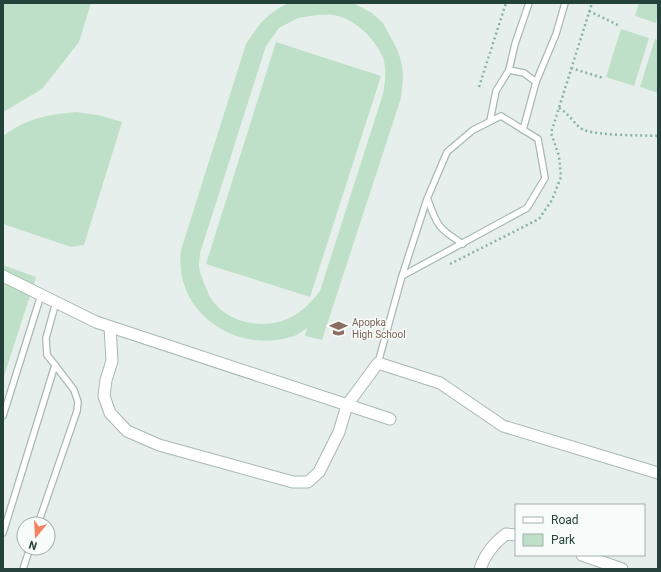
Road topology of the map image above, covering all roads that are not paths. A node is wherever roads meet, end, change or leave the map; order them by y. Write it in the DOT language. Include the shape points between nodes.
graph roads {
  1 [pos="529,3"];
  2 [pos="565,3"];
  3 [pos="509,70"];
  4 [pos="536,82"];
  5 [pos="490,122"];
  6 [pos="523,130"];
  7 [pos="427,199"];
  8 [pos="463,244"];
  9 [pos="3,276"];
  10 [pos="402,276"];
  11 [pos="41,295"];
  12 [pos="56,302"];
  13 [pos="110,327"];
  14 [pos="378,363"];
  15 [pos="54,365"];
  16 [pos="347,405"];
  17 [pos="3,416"];
  18 [pos="390,419"];
  19 [pos="658,473"];
  20 [pos="41,516"];
  21 [pos="3,533"];
  22 [pos="515,535"];
  23 [pos="27,556"];
  24 [pos="585,556"];
  25 [pos="23,569"];
  26 [pos="480,569"];
  27 [pos="622,569"];
  1 -- 3 [label="lane"];
  2 -- 4 [label="lane" via="556,34"];
  3 -- 4 [label="lane" via="524,73"];
  3 -- 5 [label="lane" via="496,91"];
  4 -- 6 [label="lane"];
  5 -- 6 [label="lane" via="501,116"];
  5 -- 7 [label="lane" via="473,130 447,152"];
  6 -- 8 [label="lane" via="538,139 545,178 527,208"];
  7 -- 8 [label="lane" via="435,220 446,233"];
  7 -- 10 [label="lane"];
  8 -- 10 [label="lane"];
  9 -- 11 [label="street"];
  10 -- 14 [label="lane"];
  11 -- 12 [label="street"];
  11 -- 17 [label="lane"];
  12 -- 13 [label="street"];
  12 -- 15 [label="lane" via="46,338 47,355"];
  13 -- 16 [label="street"];
  13 -- 16 [label="street" via="112,361 104,396 110,413 127,431 159,445 293,482 308,482 319,472 339,432"];
  14 -- 16 [label="street"];
  14 -- 19 [label="street" via="440,383 504,426"];
  15 -- 20 [label="lane" via="74,390 78,402"];
  15 -- 21 [label="lane"];
  16 -- 18 [label="street"];
  22 -- 26 [label="street" via="506,534 494,543"];
  23 -- 25 [label="lane"];
  24 -- 27 [label="street"];
}
